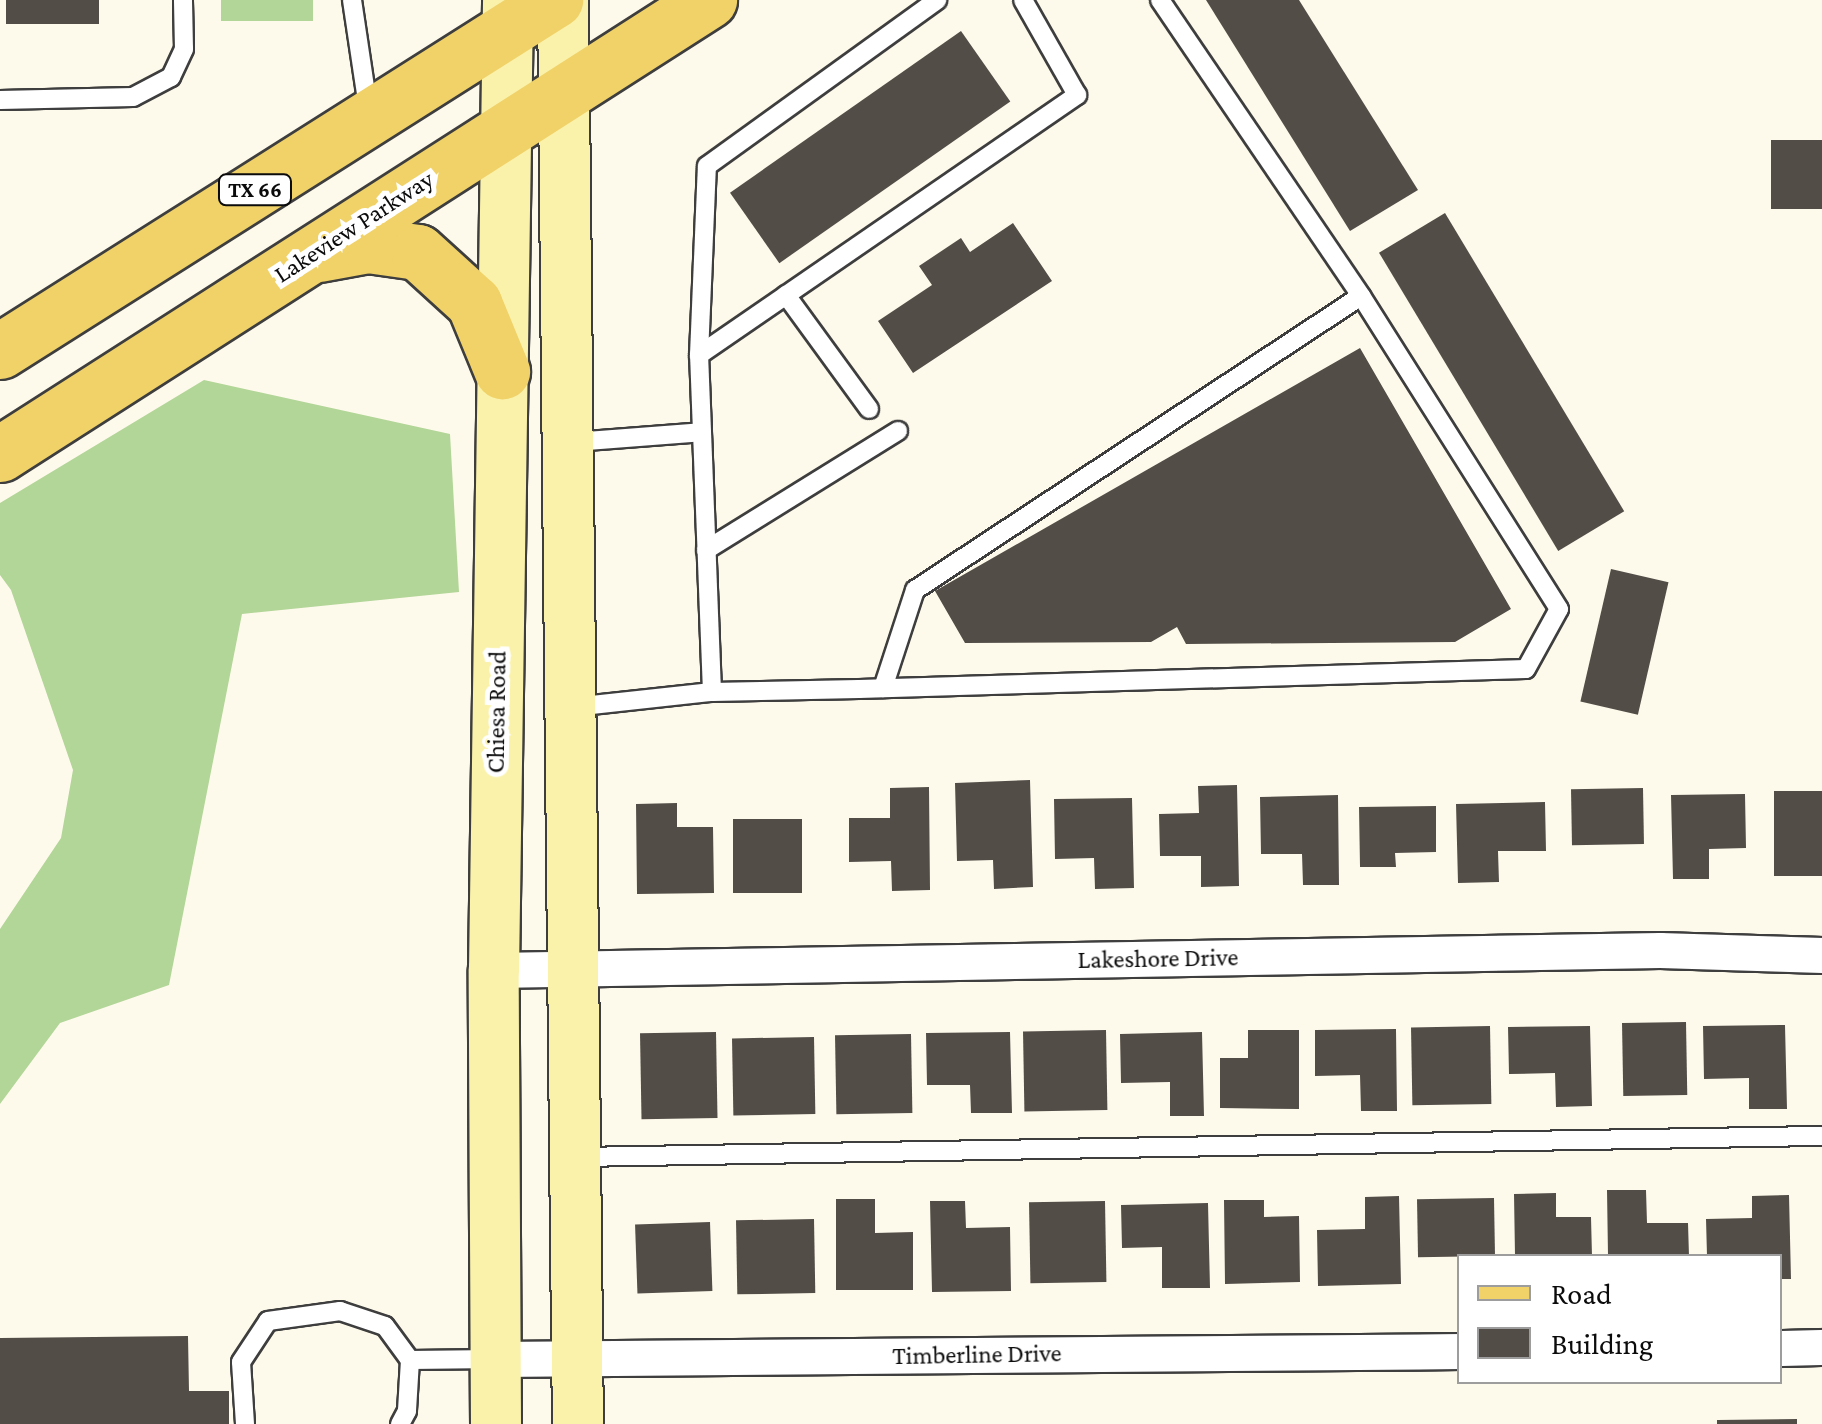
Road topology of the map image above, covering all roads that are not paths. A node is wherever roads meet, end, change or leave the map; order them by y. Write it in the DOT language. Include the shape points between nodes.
graph roads {
  1 [pos="183,0"];
  2 [pos="352,0"];
  3 [pos="555,0"];
  4 [pos="563,0"];
  5 [pos="709,0"];
  6 [pos="936,0"];
  7 [pos="1023,0"];
  8 [pos="1160,0"];
  9 [pos="508,14"];
  10 [pos="564,94"];
  11 [pos="0,100"];
  12 [pos="370,117"];
  13 [pos="507,126"];
  14 [pos="311,255"];
  15 [pos="786,295"];
  16 [pos="1361,296"];
  17 [pos="0,351"];
  18 [pos="699,354"];
  19 [pos="502,371"];
  20 [pos="869,409"];
  21 [pos="898,431"];
  22 [pos="702,432"];
  23 [pos="568,442"];
  24 [pos="0,454"];
  25 [pos="500,472"];
  26 [pos="706,550"];
  27 [pos="883,688"];
  28 [pos="712,692"];
  29 [pos="570,707"];
  30 [pos="1822,955"];
  31 [pos="572,969"];
  32 [pos="494,970"];
  33 [pos="1822,1136"];
  34 [pos="575,1156"];
  35 [pos="1822,1347"];
  36 [pos="1782,1348"];
  37 [pos="1457,1350"];
  38 [pos="577,1358"];
  39 [pos="410,1360"];
  40 [pos="495,1360"];
  41 [pos="244,1424"];
  42 [pos="400,1424"];
  43 [pos="496,1424"];
  44 [pos="578,1424"];
  1 -- 11 [label="lane" via="184,49 171,77 133,97"];
  2 -- 12 [label="lane"];
  3 -- 9 [label="main road, TX 66"];
  4 -- 10 [label="main road"];
  5 -- 10 [label="main road, Lakeview Parkway"];
  6 -- 18 [label="lane" via="707,166"];
  7 -- 15 [label="lane" via="1077,95"];
  8 -- 16 [label="lane"];
  9 -- 12 [label="main road, TX 66"];
  9 -- 13 [label="main road, Chiesa Road"];
  10 -- 13 [label="main road, Lakeview Parkway"];
  10 -- 23 [label="main road"];
  12 -- 17 [label="main road, TX 66"];
  13 -- 14 [label="main road, Lakeview Parkway"];
  13 -- 19 [label="main road, Chiesa Road"];
  14 -- 19 [label="main road" via="368,246 418,252 474,303"];
  14 -- 24 [label="main road, Lakeview Parkway"];
  15 -- 18 [label="lane"];
  15 -- 20 [label="lane"];
  16 -- 27 [label="lane" via="915,590"];
  16 -- 27 [label="lane" via="1559,609 1526,669"];
  18 -- 22 [label="lane"];
  19 -- 25 [label="main road, Chiesa Road"];
  21 -- 26 [label="lane"];
  22 -- 23 [label="lane"];
  22 -- 26 [label="lane"];
  23 -- 29 [label="main road"];
  25 -- 29 [label="main road" via="525,555 539,670 548,690"];
  25 -- 32 [label="main road, Chiesa Road"];
  26 -- 28 [label="lane"];
  27 -- 28 [label="lane"];
  28 -- 29 [label="lane"];
  29 -- 31 [label="main road"];
  30 -- 31 [label="street, Lakeshore Drive" via="1660,950"];
  31 -- 32 [label="street, Lakeshore Drive"];
  31 -- 34 [label="main road"];
  32 -- 40 [label="main road, Chiesa Road"];
  33 -- 34 [label="lane"];
  34 -- 38 [label="main road"];
  35 -- 36 [label="street"];
  37 -- 38 [label="street, Timberline Drive"];
  38 -- 40 [label="street, Timberline Drive"];
  38 -- 44 [label="main road"];
  39 -- 40 [label="lane"];
  39 -- 41 [label="lane" via="385,1326 340,1311 268,1321 241,1362"];
  39 -- 42 [label="lane"];
  40 -- 43 [label="main road, Chiesa Road"];
}
